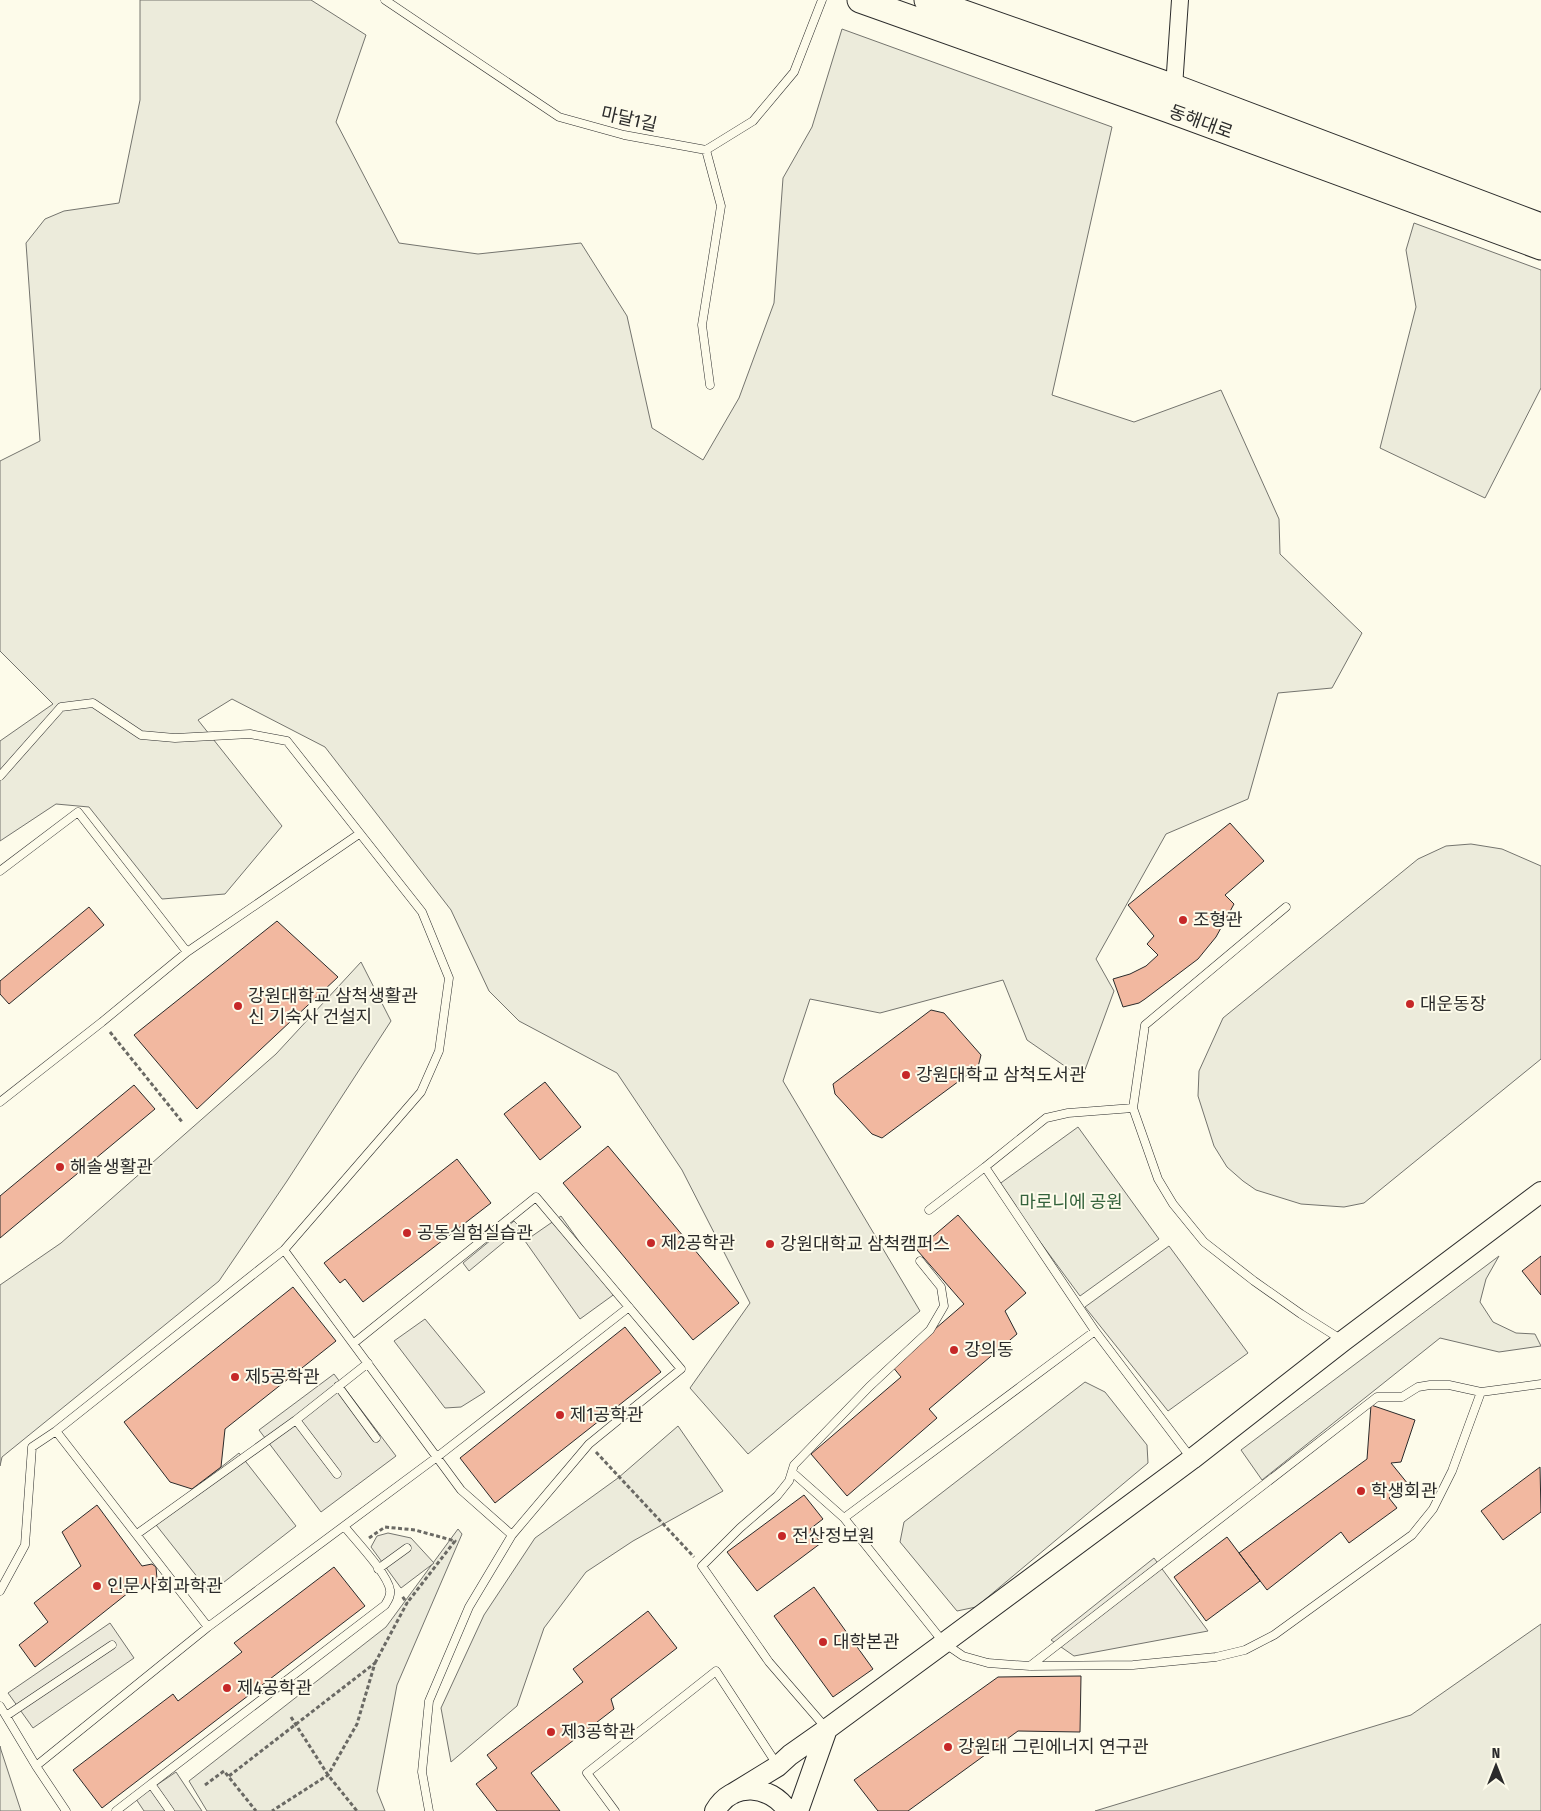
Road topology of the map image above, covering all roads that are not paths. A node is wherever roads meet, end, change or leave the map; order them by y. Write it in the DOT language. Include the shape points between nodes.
graph roads {
  1 [pos="385,0"];
  2 [pos="822,0"];
  3 [pos="860,0"];
  4 [pos="927,0"];
  5 [pos="1180,0"];
  6 [pos="1174,87"];
  7 [pos="706,150"];
  8 [pos="1541,226"];
  9 [pos="1541,247"];
  10 [pos="710,385"];
  11 [pos="0,776"];
  12 [pos="359,834"];
  13 [pos="0,871"];
  14 [pos="1286,907"];
  15 [pos="187,952"];
  16 [pos="0,1102"];
  17 [pos="1133,1108"];
  18 [pos="985,1167"];
  19 [pos="1541,1192"];
  20 [pos="929,1210"];
  21 [pos="284,1250"];
  22 [pos="920,1261"];
  23 [pos="629,1307"];
  24 [pos="1095,1331"];
  25 [pos="1343,1341"];
  26 [pos="354,1343"];
  27 [pos="368,1363"];
  28 [pos="1541,1384"];
  29 [pos="338,1386"];
  30 [pos="1481,1392"];
  31 [pos="296,1420"];
  32 [pos="56,1431"];
  33 [pos="376,1438"];
  34 [pos="437,1457"];
  35 [pos="1192,1459"];
  36 [pos="792,1472"];
  37 [pos="337,1474"];
  38 [pos="844,1518"];
  39 [pos="344,1526"];
  40 [pos="137,1534"];
  41 [pos="512,1535"];
  42 [pos="407,1548"];
  43 [pos="378,1569"];
  44 [pos="0,1590"];
  45 [pos="208,1627"];
  46 [pos="944,1644"];
  47 [pos="112,1645"];
  48 [pos="1030,1666"];
  49 [pos="0,1706"];
  50 [pos="6,1716"];
  51 [pos="827,1729"];
  52 [pos="36,1766"];
  53 [pos="778,1766"];
  54 [pos="151,1784"];
  55 [pos="721,1804"];
  56 [pos="66,1811"];
  57 [pos="116,1811"];
  58 [pos="170,1811"];
  59 [pos="429,1811"];
  60 [pos="615,1811"];
  61 [pos="788,1811"];
  62 [pos="798,1811"];
  1 -- 7 [label="lane, 마달1길" via="559,117 624,135"];
  2 -- 7 [label="lane" via="794,72 754,121"];
  3 -- 9 [label="main road, 동해대로"];
  4 -- 6 [label="main road, 동해대로"];
  5 -- 6 [label="street"];
  6 -- 8 [label="main road, 동해대로"];
  7 -- 10 [label="lane" via="721,206 702,325"];
  11 -- 12 [label="lane" via="61,708 93,703 141,735 175,738 250,734 287,741"];
  12 -- 15 [label="lane"];
  12 -- 21 [label="lane" via="422,912 449,978 438,1051 421,1092"];
  13 -- 15 [label="lane" via="78,812"];
  14 -- 17 [label="lane" via="1145,1025"];
  15 -- 16 [label="lane"];
  17 -- 18 [label="lane" via="1046,1118"];
  17 -- 25 [label="lane" via="1158,1179 1173,1204 1204,1242 1262,1287"];
  18 -- 20 [label="lane"];
  18 -- 24 [label="lane"];
  19 -- 25 [label="street"];
  21 -- 26 [label="lane"];
  21 -- 32 [label="lane"];
  22 -- 36 [label="lane" via="942,1287 944,1306 930,1330 828,1429 794,1464"];
  23 -- 26 [label="lane" via="536,1197"];
  23 -- 34 [label="lane"];
  23 -- 41 [label="lane" via="681,1369 589,1444"];
  24 -- 35 [label="lane"];
  24 -- 38 [label="lane"];
  25 -- 35 [label="street"];
  26 -- 27 [label="lane"];
  27 -- 29 [label="lane"];
  27 -- 34 [label="lane"];
  28 -- 30 [label="lane"];
  29 -- 31 [label="lane"];
  29 -- 33 [label="lane"];
  30 -- 48 [label="lane" via="1449,1385 1430,1385 1418,1387 1402,1397 1377,1397"];
  30 -- 48 [label="lane" via="1452,1471 1433,1510 1412,1535 1274,1635 1245,1650 1216,1657 1133,1665"];
  31 -- 37 [label="lane"];
  31 -- 40 [label="lane"];
  32 -- 40 [label="lane"];
  32 -- 44 [label="lane" via="32,1447 25,1545"];
  34 -- 39 [label="lane"];
  34 -- 41 [label="lane" via="461,1490"];
  35 -- 46 [label="street"];
  36 -- 38 [label="lane"];
  36 -- 51 [label="lane" via="777,1496 702,1566 769,1662"];
  38 -- 46 [label="lane"];
  39 -- 43 [label="lane"];
  39 -- 45 [label="lane"];
  40 -- 45 [label="lane"];
  41 -- 59 [label="lane" via="469,1607 430,1701 422,1772"];
  42 -- 43 [label="lane"];
  43 -- 54 [label="lane" via="390,1589 390,1596 381,1609"];
  45 -- 52 [label="lane"];
  46 -- 48 [label="lane" via="963,1656 988,1663"];
  46 -- 51 [label="street"];
  47 -- 50 [label="lane"];
  49 -- 50 [label="lane"];
  50 -- 52 [label="lane"];
  51 -- 53 [label="street"];
  51 -- 62 [label="street"];
  52 -- 56 [label="lane"];
  53 -- 55 [label="street"];
  53 -- 60 [label="lane" via="716,1671 586,1773"];
  54 -- 57 [label="lane"];
  54 -- 58 [label="lane"];
  55 -- 61 [label="street" via="750,1789 765,1791"];
}
